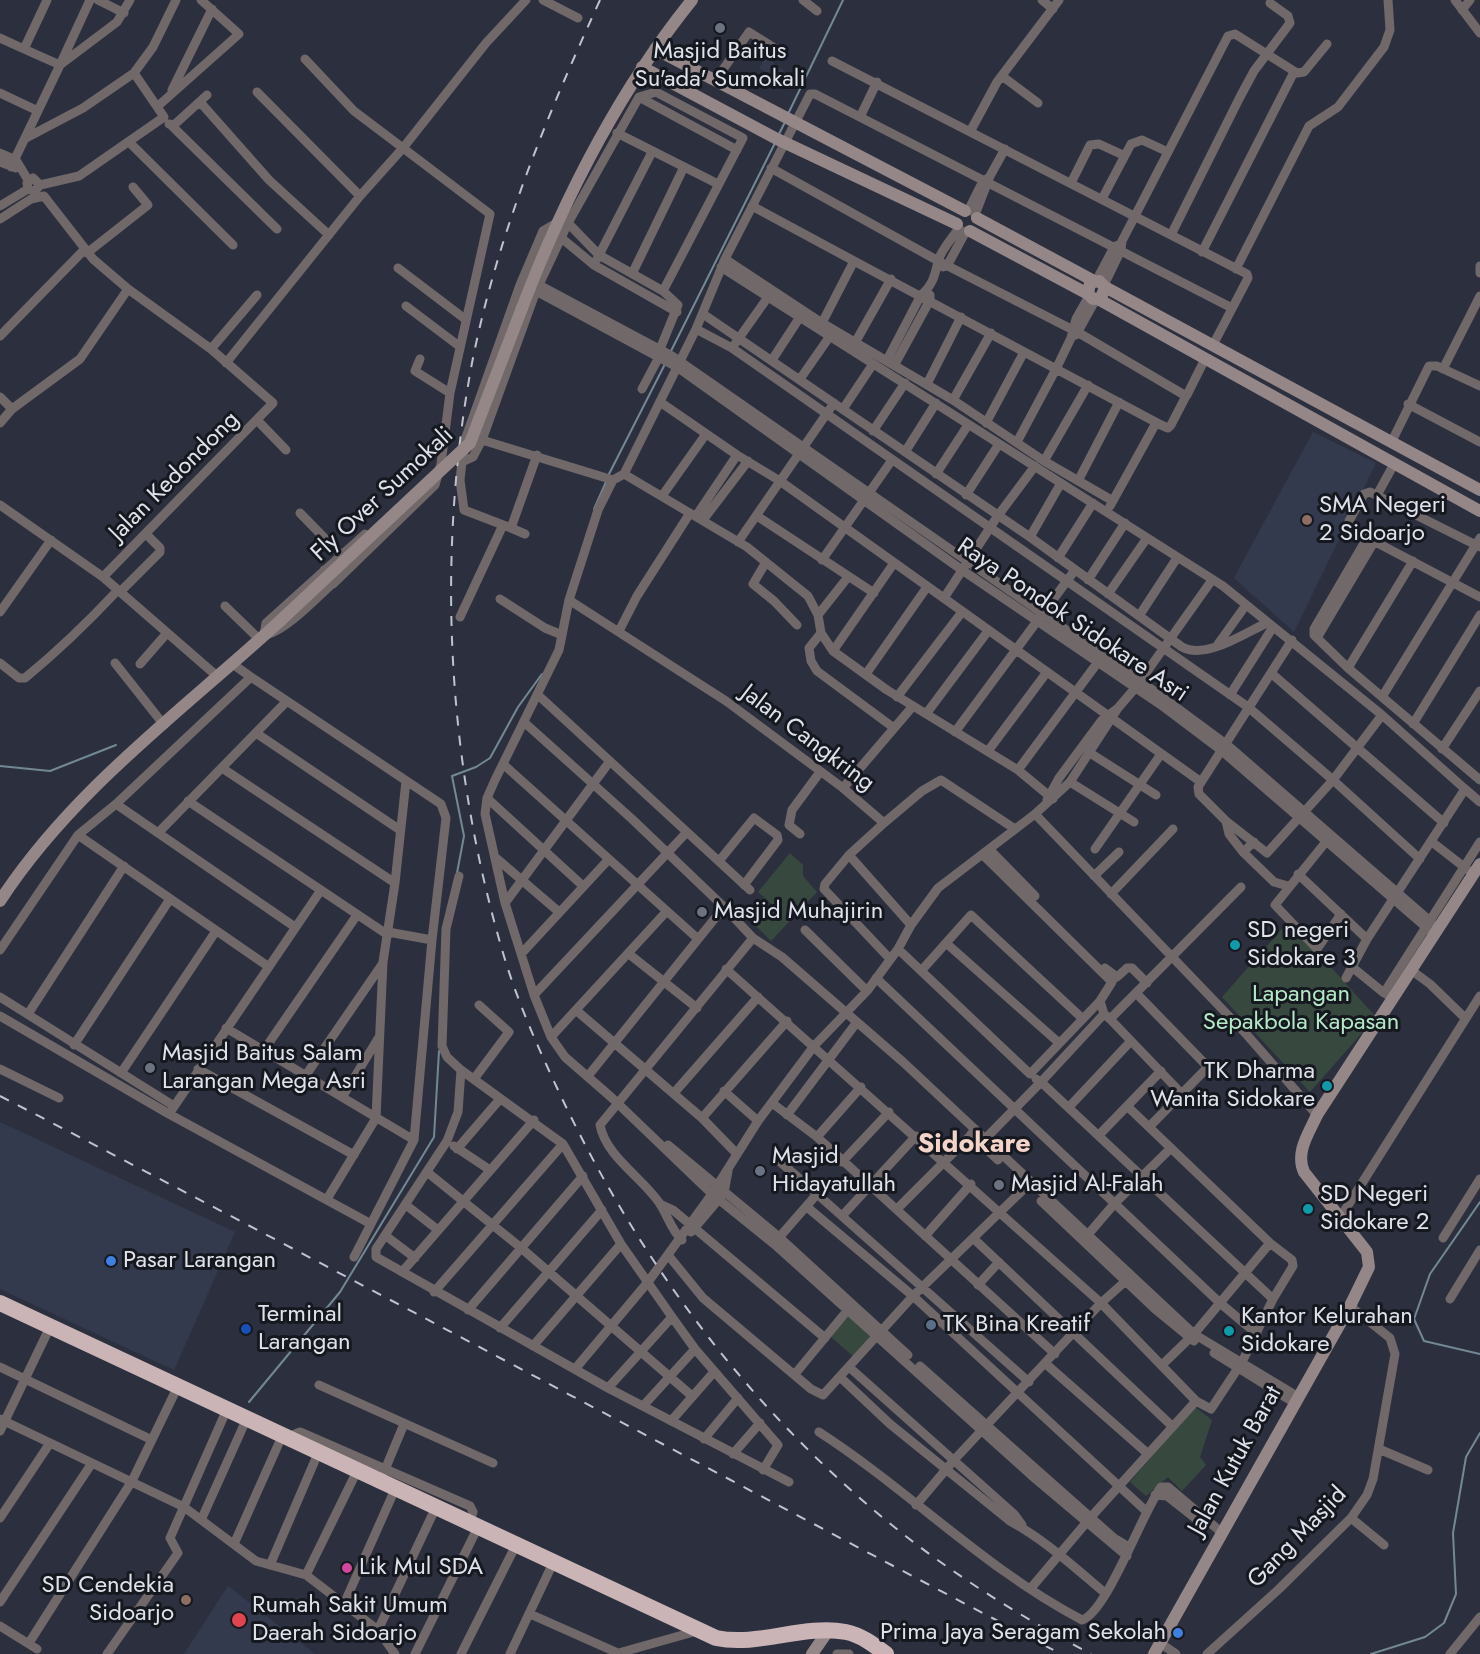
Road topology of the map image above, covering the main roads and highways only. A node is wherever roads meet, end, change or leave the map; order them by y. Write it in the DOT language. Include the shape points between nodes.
graph roads {
  1 [pos="692,0"];
  2 [pos="655,49"];
  3 [pos="642,68"];
  4 [pos="971,214"];
  5 [pos="963,228"];
  6 [pos="1100,284"];
  7 [pos="1093,297"];
  8 [pos="1323,406"];
  9 [pos="1316,420"];
  10 [pos="1480,490"];
  11 [pos="1480,511"];
  12 [pos="1472,868"];
  13 [pos="0,901"];
  14 [pos="0,1304"];
  15 [pos="828,1631"];
  16 [pos="1157,1648"];
  17 [pos="812,1654"];
  18 [pos="886,1654"];
  1 -- 2 [label="main road, Fly Over Sumokali"];
  2 -- 3 [label="main road, Fly Over Sumokali"];
  2 -- 4 [label="main road"];
  3 -- 5 [label="main road"];
  3 -- 13 [label="main road, Fly Over Sumokali, bridge" via="632,101 554,233 470,443 234,665 115,769 56,828"];
  4 -- 5 [label="main road" via="958,216"];
  4 -- 5 [label="main road" via="976,226"];
  4 -- 6 [label="main road"];
  5 -- 7 [label="main road"];
  6 -- 7 [label="main road" via="1104,295"];
  6 -- 8 [label="main road"];
  7 -- 9 [label="main road"];
  8 -- 9 [label="main road"];
  8 -- 10 [label="main road"];
  9 -- 11 [label="main road"];
  12 -- 16 [label="main road, Jalan Kutuk Barat" via="1317,1115 1300,1155 1300,1164 1368,1258 1368,1267 1350,1306"];
  14 -- 15 [label="highway" via="358,1469 387,1477 436,1507 697,1631 732,1642"];
  15 -- 17 [label="main road"];
  15 -- 18 [label="highway" via="857,1635"];
}
